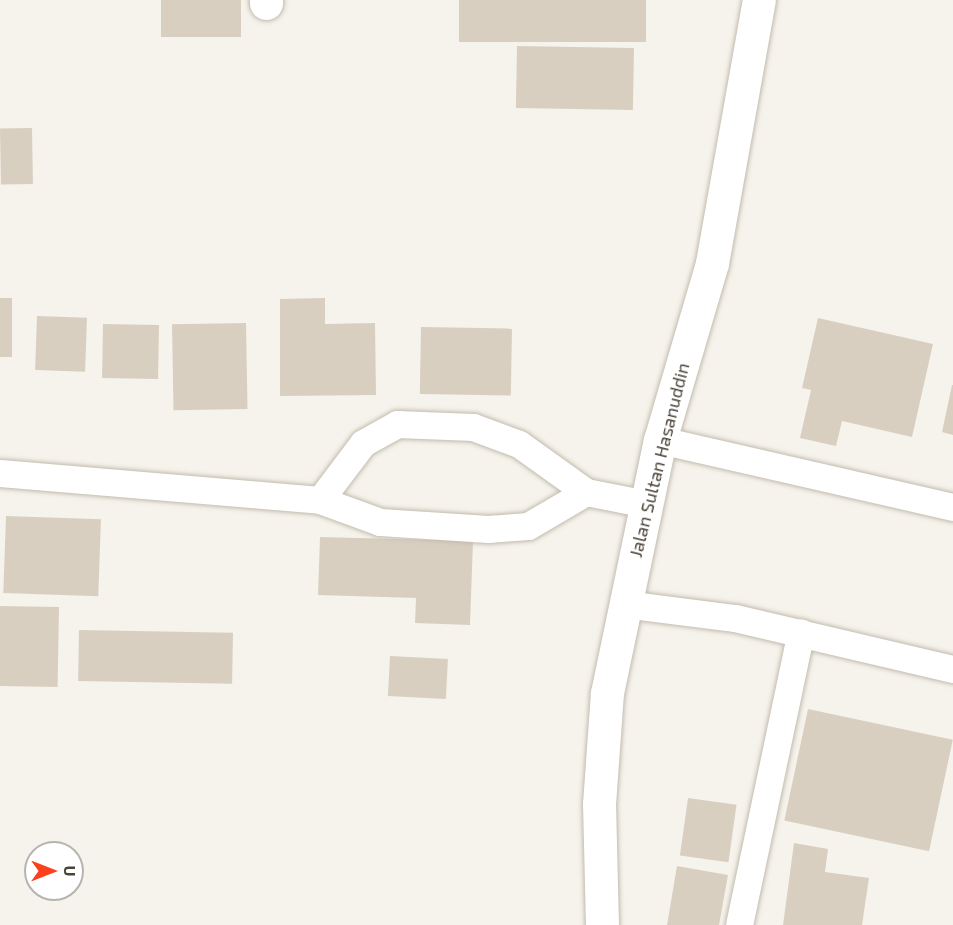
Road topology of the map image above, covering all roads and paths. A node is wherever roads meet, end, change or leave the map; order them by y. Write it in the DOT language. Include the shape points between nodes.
graph roads {
  1 [pos="759,0"];
  2 [pos="660,440"];
  3 [pos="0,473"];
  4 [pos="586,492"];
  5 [pos="320,500"];
  6 [pos="647,504"];
  7 [pos="953,507"];
  8 [pos="624,604"];
  9 [pos="801,632"];
  10 [pos="953,669"];
  11 [pos="602,925"];
  12 [pos="739,925"];
  1 -- 2 [label="street, Jalan Sultan Hasanuddin" via="712,263"];
  2 -- 6 [label="street, Jalan Sultan Hasanuddin"];
  2 -- 7 [label="lane"];
  3 -- 5 [label="lane"];
  4 -- 5 [label="lane" via="528,526 488,529 380,522"];
  4 -- 5 [label="lane" via="519,444 474,427 397,424 363,443"];
  4 -- 6 [label="lane"];
  6 -- 8 [label="street, Jalan Sultan Hasanuddin"];
  8 -- 9 [label="lane"];
  8 -- 11 [label="street, Jalan Sultan Hasanuddin" via="608,693 598,804"];
  9 -- 10 [label="lane"];
  9 -- 12 [label="lane"];
}
